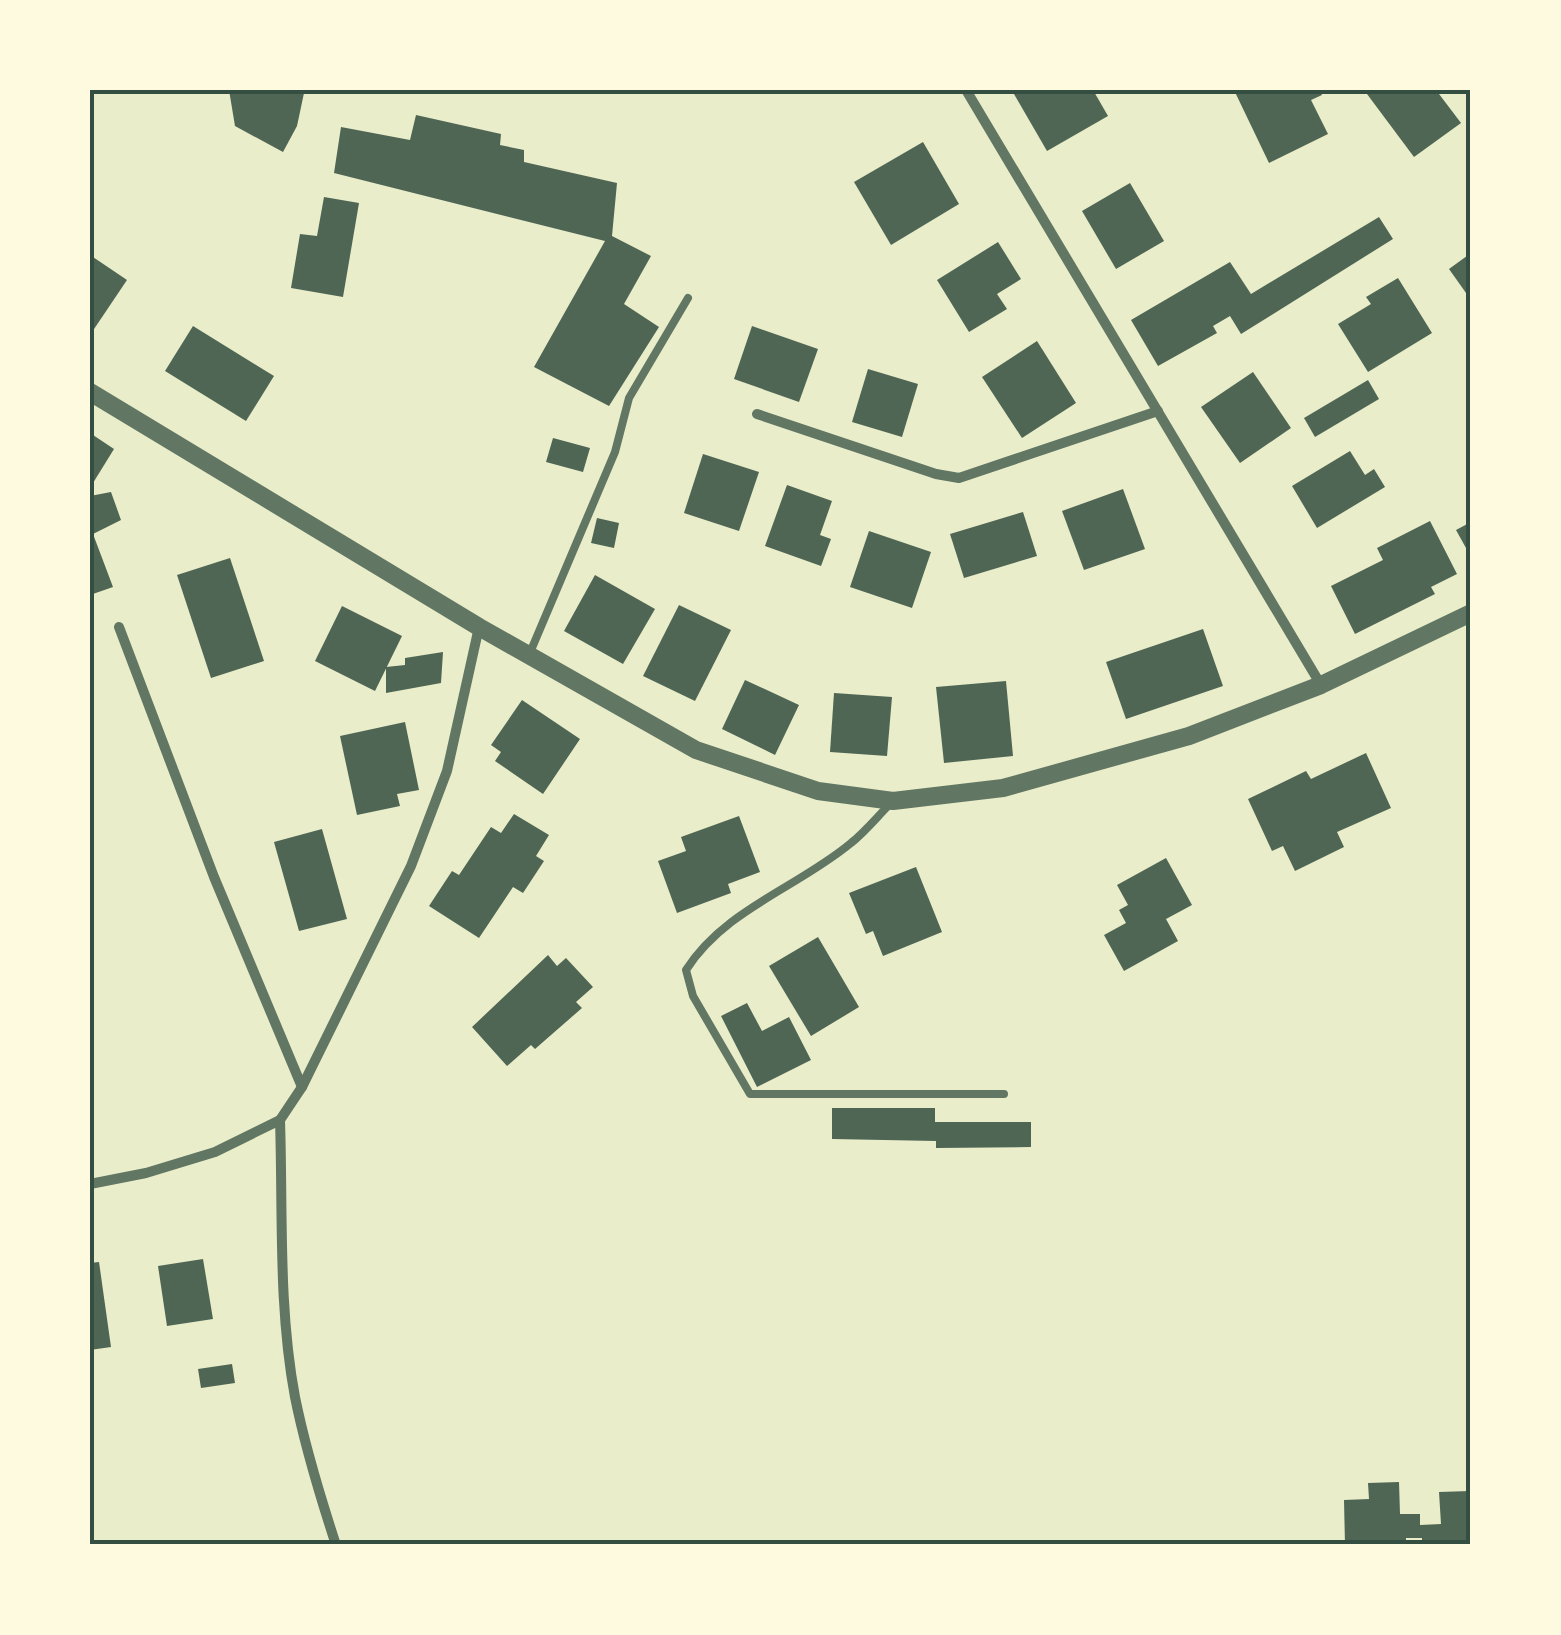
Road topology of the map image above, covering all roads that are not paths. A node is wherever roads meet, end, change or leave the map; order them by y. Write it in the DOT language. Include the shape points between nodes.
graph roads {
  1 [pos="966,90"];
  2 [pos="688,298"];
  3 [pos="90,392"];
  4 [pos="1158,412"];
  5 [pos="756,414"];
  6 [pos="1471,613"];
  7 [pos="119,627"];
  8 [pos="480,627"];
  9 [pos="529,656"];
  10 [pos="1321,685"];
  11 [pos="893,801"];
  12 [pos="302,1087"];
  13 [pos="1004,1094"];
  14 [pos="280,1120"];
  15 [pos="90,1184"];
  16 [pos="336,1545"];
  1 -- 4 [label="street"];
  2 -- 9 [label="lane" via="629,398 615,452"];
  3 -- 8 [label="street"];
  4 -- 5 [label="street" via="958,478"];
  4 -- 10 [label="street"];
  6 -- 10 [label="street"];
  7 -- 12 [label="street"];
  8 -- 9 [label="street"];
  8 -- 12 [label="street" via="447,772 411,866"];
  9 -- 11 [label="street" via="696,750 818,791"];
  10 -- 11 [label="street" via="1189,736 1003,788"];
  11 -- 13 [label="lane" via="850,844 701,946 686,970 693,996 750,1094"];
  12 -- 14 [label="street"];
  14 -- 15 [label="street" via="216,1152"];
  14 -- 16 [label="street" via="294,1394"];
}
